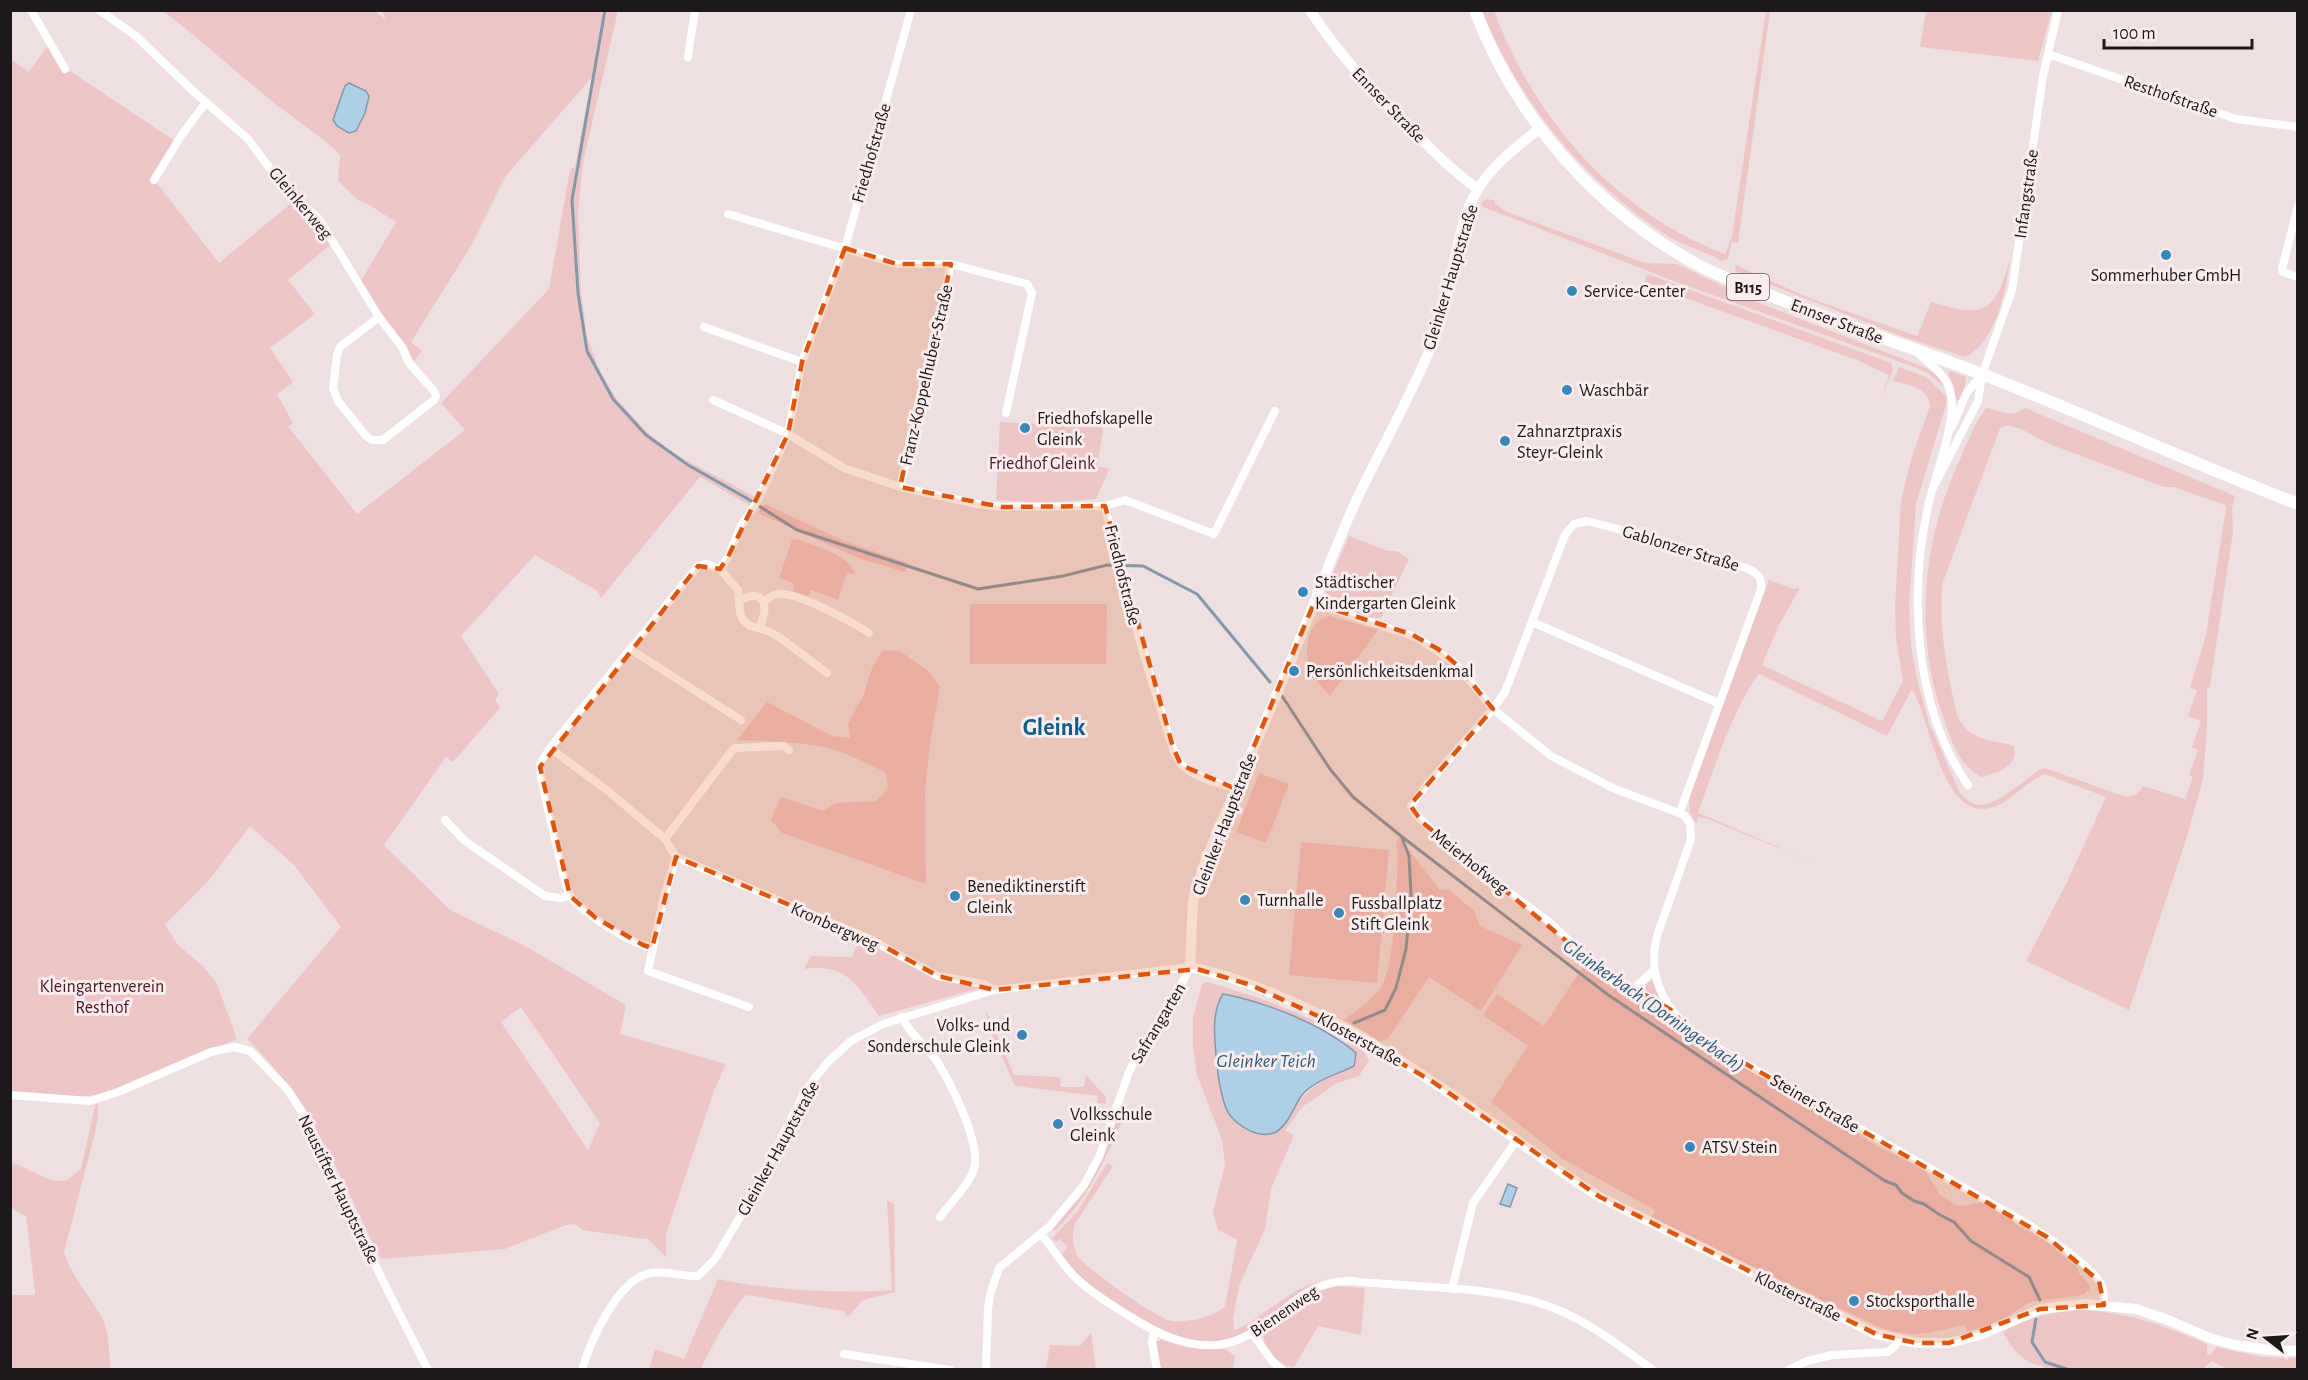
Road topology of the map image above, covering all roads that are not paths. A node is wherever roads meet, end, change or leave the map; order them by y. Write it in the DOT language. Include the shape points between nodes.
graph roads {
  1 [pos="31,10"];
  2 [pos="99,10"];
  3 [pos="695,10"];
  4 [pos="910,10"];
  5 [pos="1310,10"];
  6 [pos="1475,10"];
  7 [pos="2058,10"];
  8 [pos="2048,54"];
  9 [pos="688,57"];
  10 [pos="65,69"];
  11 [pos="206,102"];
  12 [pos="2298,127"];
  13 [pos="1539,129"];
  14 [pos="154,180"];
  15 [pos="1478,189"];
  16 [pos="2298,206"];
  17 [pos="728,214"];
  18 [pos="844,248"];
  19 [pos="951,264"];
  20 [pos="2298,277"];
  21 [pos="379,317"];
  22 [pos="704,327"];
  23 [pos="1915,351"];
  24 [pos="802,362"];
  25 [pos="1983,375"];
  26 [pos="713,400"];
  27 [pos="1275,411"];
  28 [pos="1006,413"];
  29 [pos="788,434"];
  30 [pos="1946,442"];
  31 [pos="900,487"];
  32 [pos="1932,490"];
  33 [pos="2298,504"];
  34 [pos="1105,506"];
  35 [pos="720,569"];
  36 [pos="740,601"];
  37 [pos="764,602"];
  38 [pos="1314,603"];
  39 [pos="1532,622"];
  40 [pos="759,628"];
  41 [pos="869,633"];
  42 [pos="630,649"];
  43 [pos="827,673"];
  44 [pos="1718,703"];
  45 [pos="1493,709"];
  46 [pos="741,720"];
  47 [pos="550,748"];
  48 [pos="789,750"];
  49 [pos="1968,785"];
  50 [pos="1236,789"];
  51 [pos="1680,812"];
  52 [pos="445,820"];
  53 [pos="665,839"];
  54 [pos="676,857"];
  55 [pos="570,896"];
  56 [pos="652,948"];
  57 [pos="1190,967"];
  58 [pos="1654,970"];
  59 [pos="1634,989"];
  60 [pos="994,990"];
  61 [pos="749,1007"];
  62 [pos="1671,1010"];
  63 [pos="902,1017"];
  64 [pos="10,1095"];
  65 [pos="1516,1140"];
  66 [pos="940,1217"];
  67 [pos="1041,1234"];
  68 [pos="1452,1289"];
  69 [pos="2104,1305"];
  70 [pos="1154,1332"];
  71 [pos="1252,1333"];
  72 [pos="1898,1340"];
  73 [pos="2298,1351"];
  74 [pos="844,1354"];
  75 [pos="428,1370"];
  76 [pos="582,1370"];
  77 [pos="950,1370"];
  78 [pos="986,1370"];
  79 [pos="1157,1370"];
  80 [pos="1282,1370"];
  81 [pos="1653,1370"];
  82 [pos="1788,1370"];
  1 -- 10 [label="street"];
  2 -- 11 [label="street, Gleinkerweg" via="136,36"];
  3 -- 9 [label="street"];
  4 -- 18 [label="street, Friedhofstraße"];
  5 -- 15 [label="street, Ennser Straße" via="1371,88"];
  6 -- 13 [label="main road, Ennser Straße / B115" via="1504,75"];
  7 -- 8 [label="street, Infangstraße"];
  8 -- 12 [label="street, Resthofstraße" via="2236,119"];
  8 -- 25 [label="street, Infangstraße" via="2012,290"];
  11 -- 14 [label="street"];
  11 -- 21 [label="street, Gleinkerweg" via="248,139 285,189 324,225"];
  13 -- 15 [label="street, Gleinker Hauptstraße" via="1503,160"];
  13 -- 23 [label="main road, Ennser Straße / B115" via="1595,190 1677,253 1725,278"];
  15 -- 38 [label="street, Gleinker Hauptstraße" via="1466,216 1435,339 1358,498"];
  16 -- 20 [label="street" via="2282,269"];
  17 -- 18 [label="street"];
  18 -- 19 [label="street" via="897,264"];
  18 -- 24 [label="street, Friedhofstraße"];
  19 -- 28 [label="street" via="1031,288"];
  19 -- 31 [label="street, Franz-Koppelhuber-Straße"];
  21 -- 21 [label="street, Gleinkerweg" via="436,396 377,441 366,436 338,401 333,388 340,347"];
  22 -- 24 [label="street"];
  23 -- 25 [label="main road, Ennser Straße / B115"];
  23 -- 30 [label="street" via="1949,384 1952,403"];
  24 -- 29 [label="street, Friedhofstraße"];
  25 -- 30 [label="street" via="1967,392"];
  25 -- 32 [label="street" via="1978,401"];
  25 -- 33 [label="main road, Ennser Straße / B115"];
  26 -- 29 [label="street, Friedhofstraße"];
  27 -- 34 [label="street" via="1214,534 1125,500"];
  29 -- 31 [label="street, Friedhofstraße" via="844,468"];
  29 -- 35 [label="street, Friedhofstraße"];
  30 -- 32 [label="street"];
  31 -- 34 [label="street, Friedhofstraße" via="1002,507"];
  32 -- 49 [label="street" via="1919,571 1919,632 1935,716"];
  34 -- 50 [label="street, Friedhofstraße" via="1145,660 1181,765"];
  35 -- 36 [label="street" via="738,590"];
  35 -- 42 [label="street" via="706,564 698,566"];
  36 -- 37 [label="street" via="754,597"];
  36 -- 40 [label="street" via="743,620"];
  37 -- 40 [label="street" via="766,613"];
  37 -- 41 [label="street" via="772,595 794,596"];
  38 -- 45 [label="street" via="1410,634 1438,649 1457,665"];
  38 -- 50 [label="street, Gleinker Hauptstraße"];
  39 -- 44 [label="street"];
  39 -- 44 [label="street, Gablonzer Straße" via="1565,535 1580,521 1652,538 1746,568 1760,576 1761,587"];
  39 -- 45 [label="street, Gablonzer Straße" via="1504,692"];
  40 -- 43 [label="street" via="779,637"];
  42 -- 46 [label="street"];
  42 -- 47 [label="street"];
  44 -- 51 [label="street, Gablonzer Straße"];
  45 -- 51 [label="street" via="1571,768 1642,800"];
  45 -- 59 [label="street, Meierhofweg" via="1413,801 1413,811 1468,862 1548,921 1588,959"];
  47 -- 53 [label="street"];
  47 -- 55 [label="street" via="540,767"];
  48 -- 53 [label="street" via="784,746 734,748"];
  50 -- 57 [label="street, Gleinker Hauptstraße" via="1194,894"];
  51 -- 58 [label="street, Steiner Straße" via="1690,824 1691,838 1658,934"];
  52 -- 55 [label="street" via="465,840 545,896"];
  53 -- 54 [label="street"];
  54 -- 56 [label="street"];
  54 -- 60 [label="street, Kronbergweg" via="870,939 938,976 984,984"];
  55 -- 56 [label="street" via="614,930"];
  56 -- 61 [label="street" via="648,971"];
  57 -- 60 [label="street, Gleinker Hauptstraße"];
  57 -- 65 [label="street, Klosterstraße" via="1251,986 1337,1025 1406,1064"];
  57 -- 67 [label="street, Safrangarten" via="1129,1072 1099,1157 1084,1185"];
  58 -- 59 [label="street"];
  58 -- 62 [label="street, Steiner Straße"];
  59 -- 62 [label="street, Meierhofweg"];
  60 -- 63 [label="street, Gleinker Hauptstraße"];
  62 -- 69 [label="street, Steiner Straße" via="1694,1034 2031,1226 2099,1281"];
  63 -- 66 [label="street" via="948,1079 975,1147 974,1170"];
  63 -- 76 [label="street, Gleinker Hauptstraße" via="851,1041 814,1079 753,1195 705,1271 698,1276 662,1272 638,1278 603,1319"];
  64 -- 75 [label="street, Neustifter Hauptstraße" via="90,1101 211,1052 234,1047 250,1051 287,1089 308,1121 387,1292"];
  65 -- 68 [label="street" via="1473,1203"];
  65 -- 72 [label="street, Klosterstraße" via="1616,1206 1852,1323"];
  67 -- 70 [label="street, Bienenweg" via="1077,1280"];
  67 -- 78 [label="street, Safrangarten" via="1002,1264 997,1274 988,1309"];
  68 -- 71 [label="street, Bienenweg" via="1332,1282 1305,1293"];
  68 -- 81 [label="street, Bienenweg" via="1527,1299 1559,1310 1598,1330"];
  69 -- 72 [label="street, Klosterstraße" via="2040,1309 1980,1335 1949,1343"];
  69 -- 73 [label="street" via="2144,1312 2236,1345"];
  70 -- 71 [label="street, Bienenweg" via="1187,1344 1215,1346"];
  70 -- 79 [label="street"];
  71 -- 80 [label="street"];
  72 -- 82 [label="street" via="1888,1352 1832,1355"];
  74 -- 77 [label="street"];
}
